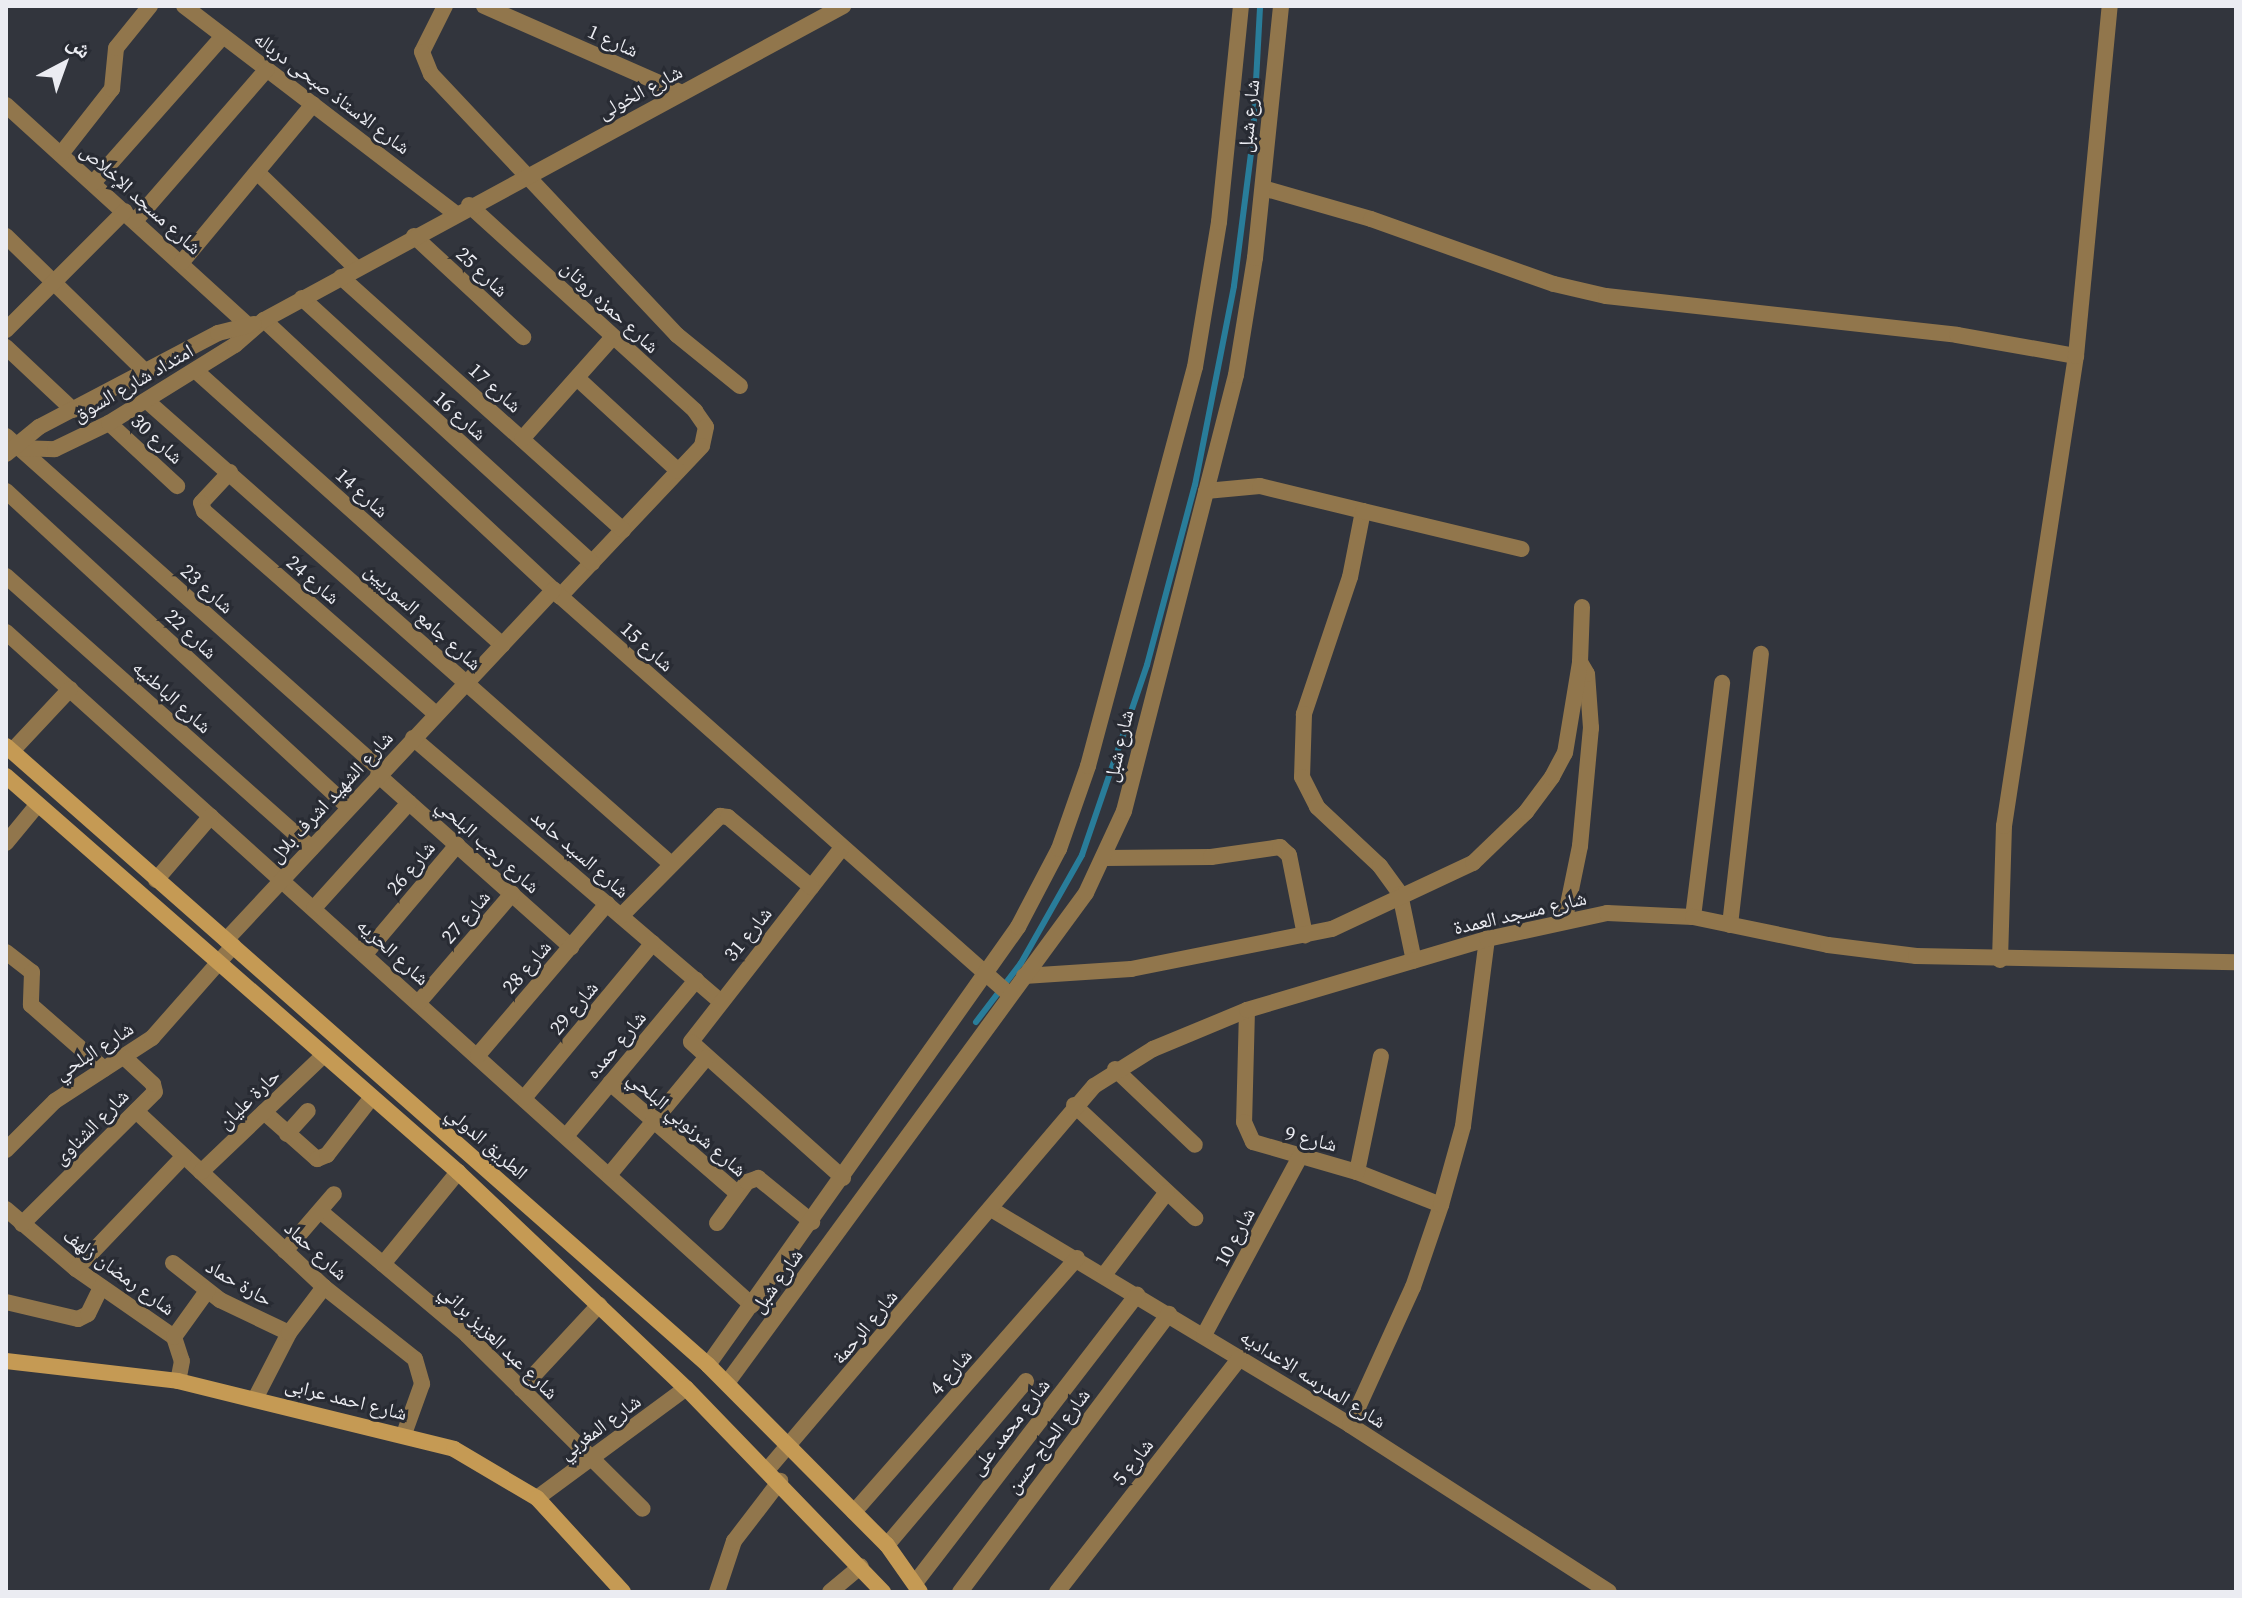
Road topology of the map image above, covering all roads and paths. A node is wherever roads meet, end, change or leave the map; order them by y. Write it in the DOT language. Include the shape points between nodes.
graph roads {
  1 [pos="150,6"];
  2 [pos="184,6"];
  3 [pos="445,6"];
  4 [pos="484,6"];
  5 [pos="843,6"];
  6 [pos="1241,6"];
  7 [pos="1281,6"];
  8 [pos="2110,6"];
  9 [pos="223,36"];
  10 [pos="267,69"];
  11 [pos="682,93"];
  12 [pos="313,104"];
  13 [pos="6,105"];
  14 [pos="61,154"];
  15 [pos="257,172"];
  16 [pos="524,176"];
  17 [pos="93,183"];
  18 [pos="1263,188"];
  19 [pos="462,209"];
  20 [pos="130,216"];
  21 [pos="6,236"];
  22 [pos="414,236"];
  23 [pos="182,262"];
  24 [pos="356,268"];
  25 [pos="341,277"];
  26 [pos="54,281"];
  27 [pos="302,298"];
  28 [pos="256,323"];
  29 [pos="6,330"];
  30 [pos="523,337"];
  31 [pos="613,337"];
  32 [pos="6,347"];
  33 [pos="2076,356"];
  34 [pos="196,371"];
  35 [pos="146,372"];
  36 [pos="577,378"];
  37 [pos="740,386"];
  38 [pos="147,401"];
  39 [pos="73,410"];
  40 [pos="109,423"];
  41 [pos="6,436"];
  42 [pos="522,439"];
  43 [pos="702,446"];
  44 [pos="13,451"];
  45 [pos="678,471"];
  46 [pos="230,472"];
  47 [pos="177,486"];
  48 [pos="6,491"];
  49 [pos="1206,491"];
  50 [pos="1363,511"];
  51 [pos="623,530"];
  52 [pos="1521,549"];
  53 [pos="592,563"];
  54 [pos="6,576"];
  55 [pos="557,593"];
  56 [pos="1582,607"];
  57 [pos="6,632"];
  58 [pos="502,645"];
  59 [pos="1761,654"];
  60 [pos="1580,662"];
  61 [pos="466,682"];
  62 [pos="1722,683"];
  63 [pos="70,689"];
  64 [pos="435,713"];
  65 [pos="413,738"];
  66 [pos="9,749"];
  67 [pos="380,773"];
  68 [pos="6,776"];
  69 [pos="409,803"];
  70 [pos="38,804"];
  71 [pos="349,807"];
  72 [pos="211,816"];
  73 [pos="6,843"];
  74 [pos="457,845"];
  75 [pos="311,848"];
  76 [pos="841,849"];
  77 [pos="1105,858"];
  78 [pos="671,864"];
  79 [pos="282,879"];
  80 [pos="156,880"];
  81 [pos="811,887"];
  82 [pos="512,894"];
  83 [pos="1400,894"];
  84 [pos="607,904"];
  85 [pos="314,908"];
  86 [pos="621,916"];
  87 [pos="1693,917"];
  88 [pos="1565,919"];
  89 [pos="1730,925"];
  90 [pos="1305,935"];
  91 [pos="1487,939"];
  92 [pos="229,943"];
  93 [pos="653,943"];
  94 [pos="571,947"];
  95 [pos="6,952"];
  96 [pos="365,954"];
  97 [pos="2000,960"];
  98 [pos="1414,961"];
  99 [pos="2236,962"];
  100 [pos="219,963"];
  101 [pos="985,973"];
  102 [pos="1024,976"];
  103 [pos="696,980"];
  104 [pos="1010,995"];
  105 [pos="720,1001"];
  106 [pos="419,1002"];
  107 [pos="1247,1010"];
  108 [pos="324,1055"];
  109 [pos="478,1055"];
  110 [pos="1381,1056"];
  111 [pos="125,1058"];
  112 [pos="706,1058"];
  113 [pos="104,1069"];
  114 [pos="1115,1069"];
  115 [pos="610,1083"];
  116 [pos="372,1097"];
  117 [pos="525,1097"];
  118 [pos="1074,1105"];
  119 [pos="136,1111"];
  120 [pos="308,1111"];
  121 [pos="264,1112"];
  122 [pos="654,1121"];
  123 [pos="287,1134"];
  124 [pos="567,1135"];
  125 [pos="1195,1145"];
  126 [pos="6,1150"];
  127 [pos="184,1156"];
  128 [pos="1300,1157"];
  129 [pos="201,1172"];
  130 [pos="458,1172"];
  131 [pos="1357,1172"];
  132 [pos="610,1174"];
  133 [pos="843,1178"];
  134 [pos="1167,1192"];
  135 [pos="334,1194"];
  136 [pos="738,1194"];
  137 [pos="1441,1205"];
  138 [pos="6,1209"];
  139 [pos="991,1209"];
  140 [pos="320,1211"];
  141 [pos="1195,1218"];
  142 [pos="812,1222"];
  143 [pos="717,1223"];
  144 [pos="22,1224"];
  145 [pos="285,1251"];
  146 [pos="1077,1258"];
  147 [pos="173,1263"];
  148 [pos="383,1264"];
  149 [pos="76,1269"];
  150 [pos="1104,1275"];
  151 [pos="101,1287"];
  152 [pos="324,1287"];
  153 [pos="207,1291"];
  154 [pos="1137,1295"];
  155 [pos="6,1302"];
  156 [pos="599,1305"];
  157 [pos="752,1305"];
  158 [pos="1169,1314"];
  159 [pos="289,1333"];
  160 [pos="1204,1335"];
  161 [pos="174,1337"];
  162 [pos="1240,1358"];
  163 [pos="6,1361"];
  164 [pos="708,1365"];
  165 [pos="178,1381"];
  166 [pos="1026,1381"];
  167 [pos="727,1383"];
  168 [pos="686,1388"];
  169 [pos="521,1389"];
  170 [pos="256,1397"];
  171 [pos="1350,1425"];
  172 [pos="404,1434"];
  173 [pos="789,1446"];
  174 [pos="590,1459"];
  175 [pos="768,1469"];
  176 [pos="780,1481"];
  177 [pos="537,1498"];
  178 [pos="643,1509"];
  179 [pos="854,1512"];
  180 [pos="887,1545"];
  181 [pos="861,1566"];
  182 [pos="918,1588"];
  183 [pos="623,1592"];
  184 [pos="717,1592"];
  185 [pos="830,1592"];
  186 [pos="883,1592"];
  187 [pos="960,1592"];
  188 [pos="1057,1592"];
  189 [pos="1609,1592"];
  1 -- 14 [label="street" via="116,48 112,89"];
  2 -- 9 [label="street, شارع الاستاذ صبحى درباله"];
  3 -- 16 [label="street" via="422,52 424,63"];
  4 -- 11 [label="street, شارع 1"];
  5 -- 11 [label="street, شارع الخولى"];
  6 -- 101 [label="street, شارع شبل" via="1219,222 1195,367 1075,808 1040,889"];
  7 -- 18 [label="street, شارع شبل"];
  8 -- 33 [label="street"];
  9 -- 10 [label="street, شارع الاستاذ صبحى درباله"];
  9 -- 17 [label="street"];
  10 -- 12 [label="street, شارع الاستاذ صبحى درباله"];
  10 -- 20 [label="street"];
  11 -- 16 [label="street, شارع الخولى"];
  12 -- 15 [label="street"];
  12 -- 19 [label="street, شارع الاستاذ صبحى درباله"];
  13 -- 14 [label="street, شارع مسجد الإخلاص"];
  14 -- 17 [label="street, شارع مسجد الإخلاص"];
  15 -- 23 [label="street"];
  15 -- 24 [label="street"];
  16 -- 19 [label="street, شارع الخولى"];
  16 -- 37 [label="street" via="677,335"];
  17 -- 20 [label="street, شارع مسجد الإخلاص"];
  18 -- 33 [label="street" via="1371,219 1554,284 1606,296 1957,335"];
  18 -- 49 [label="street, شارع شبل" via="1236,375"];
  19 -- 22 [label="street, امتداد شارع السوق"];
  19 -- 31 [label="street, شارع حمزه روتان"];
  20 -- 23 [label="street, شارع مسجد الإخلاص"];
  20 -- 26 [label="street"];
  21 -- 26 [label="street"];
  22 -- 24 [label="street, امتداد شارع السوق"];
  22 -- 30 [label="street, شارع 25"];
  23 -- 28 [label="street, شارع مسجد الإخلاص"];
  24 -- 25 [label="street, امتداد شارع السوق"];
  25 -- 27 [label="street, امتداد شارع السوق"];
  25 -- 42 [label="street, شارع 17"];
  26 -- 29 [label="street"];
  26 -- 35 [label="street"];
  27 -- 28 [label="street, امتداد شارع السوق"];
  27 -- 53 [label="street, شارع 16"];
  28 -- 34 [label="street, امتداد شارع السوق"];
  28 -- 35 [label="street, امتداد شارع السوق" via="218,333"];
  28 -- 55 [label="street, شارع 15"];
  31 -- 36 [label="street"];
  31 -- 43 [label="street, شارع حمزه روتان" via="702,418"];
  32 -- 39 [label="street"];
  33 -- 97 [label="street" via="2004,826"];
  34 -- 38 [label="street, امتداد شارع السوق"];
  34 -- 58 [label="street, شارع 14"];
  35 -- 39 [label="street, امتداد شارع السوق"];
  36 -- 42 [label="street"];
  36 -- 45 [label="street"];
  38 -- 40 [label="street, امتداد شارع السوق"];
  38 -- 46 [label="street, شارع جامع السوريين"];
  39 -- 44 [label="street, امتداد شارع السوق" via="39,427"];
  40 -- 44 [label="street, امتداد شارع السوق" via="55,449"];
  40 -- 47 [label="street, شارع 30"];
  41 -- 44 [label="street, شارع 23"];
  42 -- 51 [label="street, شارع 17"];
  43 -- 45 [label="street, شارع الشهيد اشرف بلال"];
  44 -- 67 [label="street, شارع 23"];
  45 -- 51 [label="street, شارع الشهيد اشرف بلال"];
  46 -- 61 [label="street, شارع جامع السوريين"];
  46 -- 64 [label="street, شارع 24" via="201,503 204,511"];
  48 -- 71 [label="street, شارع 22"];
  49 -- 50 [label="street" via="1260,486"];
  49 -- 77 [label="street, شارع شبل" via="1138,765"];
  50 -- 52 [label="street"];
  50 -- 83 [label="street" via="1350,577 1304,714 1302,777 1317,807 1380,866"];
  51 -- 53 [label="street, شارع الشهيد اشرف بلال"];
  53 -- 55 [label="street, شارع الشهيد اشرف بلال"];
  54 -- 75 [label="street, شارع الباطنيه"];
  55 -- 58 [label="street, شارع الشهيد اشرف بلال"];
  55 -- 76 [label="street, شارع 15"];
  56 -- 60 [label="street"];
  57 -- 63 [label="street, شارع الحريه"];
  58 -- 61 [label="street, شارع الشهيد اشرف بلال"];
  59 -- 89 [label="street"];
  60 -- 83 [label="street" via="1565,753 1526,812 1473,863"];
  60 -- 88 [label="street" via="1587,674 1591,728 1580,846"];
  61 -- 64 [label="street, شارع الشهيد اشرف بلال"];
  61 -- 78 [label="street, شارع جامع السوريين"];
  62 -- 87 [label="street"];
  63 -- 66 [label="street"];
  63 -- 72 [label="street, شارع الحريه"];
  64 -- 65 [label="street, شارع الشهيد اشرف بلال"];
  65 -- 67 [label="street, شارع الشهيد اشرف بلال"];
  65 -- 84 [label="street, شارع السيد حامد"];
  66 -- 80 [label="street, الطريق الدولي"];
  67 -- 69 [label="street, شارع رجب البلحي"];
  67 -- 71 [label="street, شارع الشهيد اشرف بلال"];
  68 -- 70 [label="street, الطريق الدولي"];
  69 -- 74 [label="street, شارع رجب البلحي"];
  69 -- 85 [label="street"];
  70 -- 73 [label="street"];
  70 -- 100 [label="street, الطريق الدولي"];
  71 -- 75 [label="street, شارع الشهيد اشرف بلال"];
  72 -- 79 [label="street, شارع الحريه"];
  72 -- 80 [label="street"];
  74 -- 82 [label="street, شارع رجب البلحي"];
  74 -- 96 [label="street, شارع 26"];
  75 -- 79 [label="street, شارع الشهيد اشرف بلال"];
  76 -- 81 [label="street, شارع 31"];
  76 -- 101 [label="street, شارع 15"];
  77 -- 90 [label="street" via="1211,857 1280,847 1289,855"];
  77 -- 102 [label="street, شارع شبل" via="1086,893"];
  78 -- 81 [label="street" via="712,821 728,817"];
  78 -- 86 [label="street"];
  79 -- 85 [label="street, شارع الحريه"];
  79 -- 92 [label="street, شارع الشهيد اشرف بلال"];
  80 -- 92 [label="street, الطريق الدولي"];
  81 -- 105 [label="street, شارع 31"];
  82 -- 94 [label="street, شارع رجب البلحي"];
  82 -- 106 [label="street, شارع 27"];
  83 -- 90 [label="street" via="1356,919"];
  83 -- 98 [label="street"];
  84 -- 86 [label="street, شارع السيد حامد"];
  84 -- 94 [label="street, شارع 28"];
  85 -- 96 [label="street, شارع الحريه"];
  86 -- 93 [label="street, شارع السيد حامد"];
  87 -- 88 [label="street, شارع مسجد العمدة" via="1607,913"];
  87 -- 89 [label="street, شارع مسجد العمدة"];
  88 -- 91 [label="street, شارع مسجد العمدة"];
  89 -- 97 [label="street, شارع مسجد العمدة" via="1872,952"];
  90 -- 102 [label="street" via="1131,969"];
  91 -- 98 [label="street, شارع مسجد العمدة"];
  91 -- 137 [label="street" via="1463,1126"];
  92 -- 100 [label="street, شارع البلحي"];
  92 -- 164 [label="street, الطريق الدولي"];
  93 -- 103 [label="street, شارع السيد حامد"];
  93 -- 117 [label="street, شارع 29"];
  94 -- 109 [label="street, شارع 28"];
  95 -- 113 [label="street" via="32,972 31,1005"];
  96 -- 106 [label="street, شارع الحريه"];
  97 -- 99 [label="street, شارع مسجد العمدة" via="2130,957"];
  98 -- 107 [label="street, شارع مسجد العمدة"];
  100 -- 108 [label="street, الطريق الدولي"];
  100 -- 111 [label="street, شارع البلحي" via="164,1026"];
  101 -- 104 [label="street, شارع 15"];
  101 -- 133 [label="street, شارع شبل"];
  102 -- 104 [label="street, شارع شبل"];
  103 -- 105 [label="street, شارع السيد حامد"];
  103 -- 115 [label="street, شارع حمده"];
  104 -- 167 [label="street, شارع شبل"];
  105 -- 112 [label="street, شارع 31" via="693,1035 693,1046"];
  106 -- 109 [label="street, شارع الحريه"];
  107 -- 114 [label="street, شارع مسجد العمدة" via="1201,1026"];
  107 -- 128 [label="street, شارع 9" via="1247,1133 1263,1149"];
  108 -- 116 [label="street, الطريق الدولي"];
  108 -- 121 [label="street, حارة عليان"];
  109 -- 117 [label="street, شارع الحريه"];
  110 -- 131 [label="street"];
  111 -- 113 [label="street, شارع البلحي"];
  111 -- 119 [label="street, شارع الشناوى" via="155,1088"];
  112 -- 122 [label="street"];
  112 -- 133 [label="street"];
  113 -- 126 [label="street, شارع البلحي" via="32,1119"];
  114 -- 118 [label="street, شارع مسجد العمدة"];
  114 -- 125 [label="street"];
  115 -- 122 [label="street, شارع شرنوبي البلحي"];
  115 -- 124 [label="street, شارع حمده"];
  116 -- 123 [label="street" via="322,1159 312,1157"];
  116 -- 130 [label="street, الطريق الدولي"];
  117 -- 124 [label="street, شارع الحريه"];
  118 -- 134 [label="street"];
  118 -- 139 [label="street, شارع مسجد العمدة"];
  119 -- 127 [label="street, شارع حماد"];
  119 -- 144 [label="street, شارع الشناوى"];
  120 -- 123 [label="street"];
  121 -- 123 [label="street"];
  121 -- 129 [label="street, حارة عليان"];
  122 -- 132 [label="street"];
  122 -- 136 [label="street, شارع شرنوبي البلحي"];
  124 -- 132 [label="street, شارع الحريه"];
  127 -- 129 [label="street, شارع حماد"];
  127 -- 149 [label="street"];
  128 -- 131 [label="street, شارع 9"];
  128 -- 160 [label="street, شارع 10"];
  129 -- 145 [label="street, شارع حماد"];
  130 -- 148 [label="street"];
  130 -- 156 [label="street, الطريق الدولي"];
  131 -- 137 [label="street, شارع 9"];
  132 -- 157 [label="street, شارع الحريه"];
  133 -- 142 [label="street, شارع شبل"];
  134 -- 141 [label="street"];
  134 -- 150 [label="street"];
  135 -- 140 [label="street"];
  136 -- 142 [label="street" via="752,1179 763,1180"];
  136 -- 143 [label="street"];
  137 -- 171 [label="street" via="1413,1287"];
  138 -- 144 [label="street, شارع رمضان زلهف"];
  139 -- 146 [label="street, شارع المدرسه الاعداديه"];
  139 -- 173 [label="street, شارع الرحمة"];
  140 -- 145 [label="street"];
  140 -- 148 [label="street, شارع عبد العزيز براني"];
  142 -- 157 [label="street, شارع شبل"];
  144 -- 149 [label="street, شارع رمضان زلهف"];
  145 -- 152 [label="street, شارع حماد"];
  146 -- 150 [label="street, شارع المدرسه الاعداديه"];
  146 -- 179 [label="street, شارع 4"];
  147 -- 153 [label="street, حارة حماد"];
  148 -- 169 [label="street, شارع عبد العزيز براني"];
  149 -- 151 [label="street, شارع رمضان زلهف"];
  150 -- 154 [label="street, شارع المدرسه الاعداديه"];
  151 -- 155 [label="street" via="88,1314 78,1319"];
  151 -- 161 [label="street, شارع رمضان زلهف"];
  152 -- 159 [label="street"];
  152 -- 172 [label="street, شارع حماد" via="420,1366 422,1384"];
  153 -- 159 [label="street, حارة حماد"];
  153 -- 161 [label="street"];
  154 -- 158 [label="street, شارع المدرسه الاعداديه"];
  154 -- 182 [label="street, شارع محمد على"];
  156 -- 168 [label="street, الطريق الدولي"];
  156 -- 169 [label="street"];
  157 -- 164 [label="street, شارع شبل"];
  158 -- 160 [label="street, شارع المدرسه الاعداديه"];
  158 -- 187 [label="street, شارع الحاج حسن"];
  159 -- 170 [label="street"];
  160 -- 162 [label="street, شارع المدرسه الاعداديه"];
  161 -- 165 [label="street, شارع رمضان زلهف" via="182,1361"];
  162 -- 171 [label="street, شارع المدرسه الاعداديه"];
  162 -- 188 [label="street, شارع 5"];
  163 -- 165 [label="street, شارع احمد عرابى"];
  164 -- 167 [label="street, الطريق الدولي"];
  165 -- 170 [label="street, شارع احمد عرابى"];
  166 -- 180 [label="street"];
  167 -- 173 [label="street, الطريق الدولي"];
  168 -- 174 [label="street, شارع المغربي"];
  168 -- 175 [label="street, الطريق الدولي"];
  169 -- 174 [label="street, شارع عبد العزيز براني"];
  170 -- 172 [label="street, شارع احمد عرابى"];
  171 -- 189 [label="street, شارع المدرسه الاعداديه"];
  172 -- 177 [label="street, شارع احمد عرابى" via="476,1459"];
  173 -- 175 [label="street, شارع الرحمة"];
  173 -- 179 [label="street, الطريق الدولي"];
  174 -- 177 [label="street, شارع المغربي"];
  174 -- 178 [label="street, شارع عبد العزيز براني"];
  175 -- 176 [label="street, الطريق الدولي"];
  176 -- 181 [label="street, الطريق الدولي"];
  176 -- 184 [label="street" via="734,1541"];
  177 -- 183 [label="street, شارع احمد عرابى"];
  179 -- 180 [label="street, الطريق الدولي"];
  180 -- 182 [label="street, الطريق الدولي"];
  181 -- 185 [label="street"];
  181 -- 186 [label="street, الطريق الدولي"];
}
